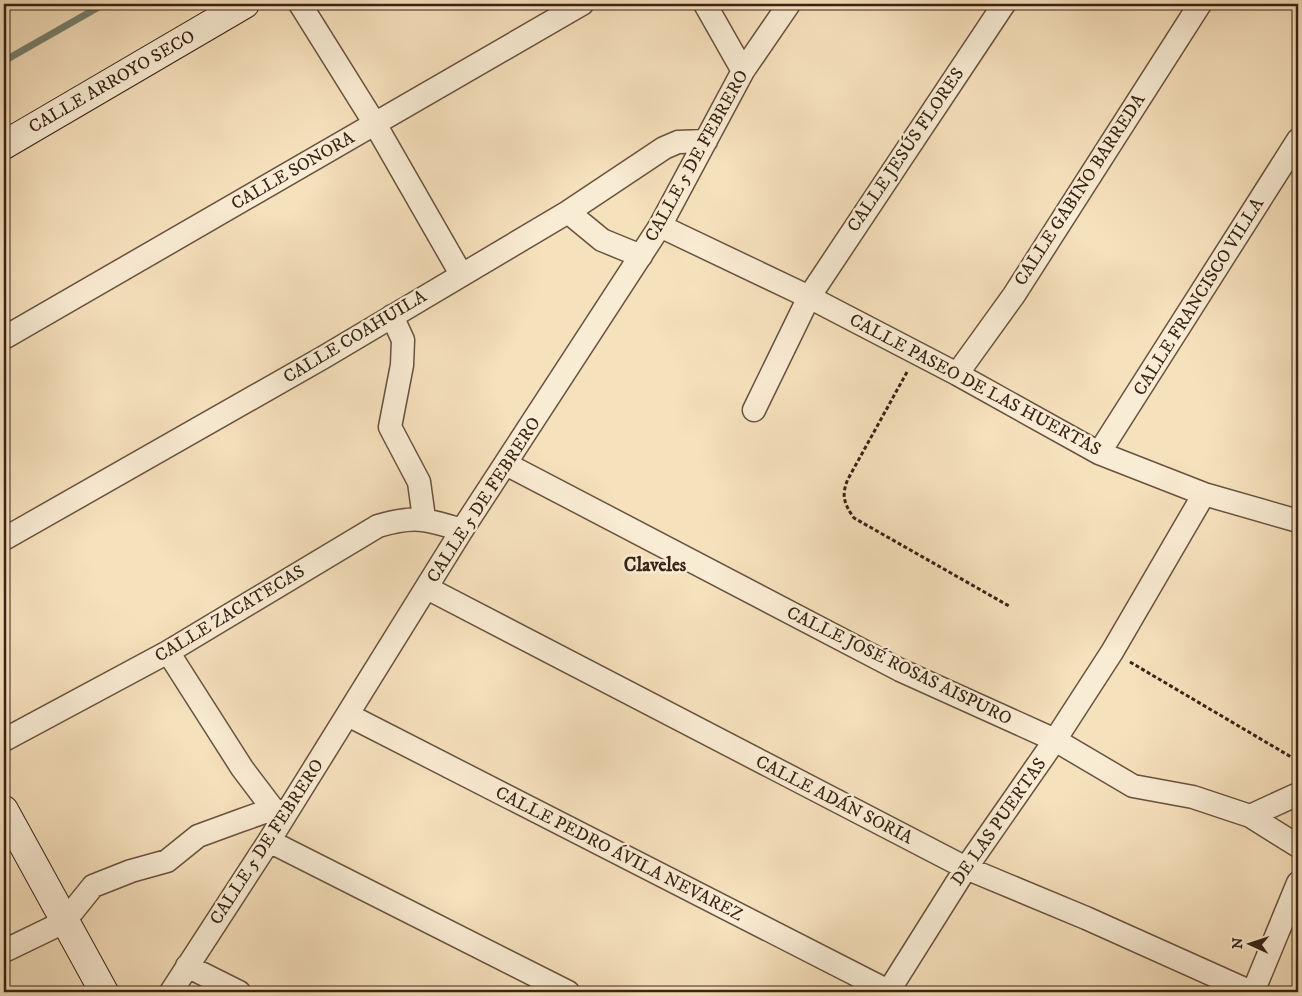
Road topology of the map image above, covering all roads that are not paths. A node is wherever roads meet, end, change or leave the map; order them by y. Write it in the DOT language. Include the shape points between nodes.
graph roads {
  1 [pos="245,4"];
  2 [pos="300,4"];
  3 [pos="582,4"];
  4 [pos="705,4"];
  5 [pos="789,4"];
  6 [pos="1004,4"];
  7 [pos="1200,4"];
  8 [pos="743,71"];
  9 [pos="375,124"];
  10 [pos="1298,140"];
  11 [pos="706,142"];
  12 [pos="4,145"];
  13 [pos="568,212"];
  14 [pos="660,226"];
  15 [pos="641,256"];
  16 [pos="461,274"];
  17 [pos="808,297"];
  18 [pos="392,316"];
  19 [pos="4,338"];
  20 [pos="957,374"];
  21 [pos="754,410"];
  22 [pos="1099,453"];
  23 [pos="506,464"];
  24 [pos="1204,494"];
  25 [pos="424,518"];
  26 [pos="1298,521"];
  27 [pos="462,530"];
  28 [pos="4,539"];
  29 [pos="427,588"];
  30 [pos="168,652"];
  31 [pos="348,715"];
  32 [pos="4,740"];
  33 [pos="1055,740"];
  34 [pos="1298,794"];
  35 [pos="4,810"];
  36 [pos="279,812"];
  37 [pos="1250,816"];
  38 [pos="269,841"];
  39 [pos="1298,846"];
  40 [pos="966,868"];
  41 [pos="1298,883"];
  42 [pos="64,922"];
  43 [pos="4,951"];
  44 [pos="187,966"];
  45 [pos="104,992"];
  46 [pos="171,992"];
  47 [pos="239,992"];
  48 [pos="568,992"];
  49 [pos="889,992"];
  50 [pos="1252,992"];
  1 -- 12 [label="street, CALLE ARROYO SECO"];
  2 -- 9 [label="street"];
  3 -- 9 [label="street, CALLE SONORA"];
  4 -- 8 [label="street"];
  5 -- 8 [label="street, CALLE 5 DE FEBRERO"];
  6 -- 17 [label="street, CALLE JESÚS FLORES"];
  7 -- 20 [label="street, CALLE GABINO BARREDA" via="1014,295"];
  8 -- 11 [label="street, CALLE 5 DE FEBRERO"];
  9 -- 16 [label="street"];
  9 -- 19 [label="street, CALLE SONORA"];
  10 -- 22 [label="street, CALLE FRANCISCO VILLA"];
  11 -- 13 [label="street, CALLE COAHUILA" via="678,142 664,148"];
  11 -- 14 [label="street, CALLE 5 DE FEBRERO"];
  13 -- 15 [label="street" via="602,240"];
  13 -- 16 [label="street, CALLE COAHUILA"];
  14 -- 15 [label="street, CALLE 5 DE FEBRERO"];
  14 -- 17 [label="street, CALLE PASEO DE LAS HUERTAS"];
  15 -- 23 [label="street, CALLE 5 DE FEBRERO"];
  16 -- 18 [label="street, CALLE COAHUILA"];
  17 -- 20 [label="street, CALLE PASEO DE LAS HUERTAS"];
  17 -- 21 [label="street, CALLE JESÚS FLORES"];
  18 -- 25 [label="street" via="403,340 390,427 419,482"];
  18 -- 28 [label="street, CALLE COAHUILA"];
  20 -- 22 [label="street, CALLE PASEO DE LAS HUERTAS"];
  22 -- 24 [label="street, CALLE PASEO DE LAS HUERTAS"];
  23 -- 27 [label="street, CALLE 5 DE FEBRERO"];
  23 -- 33 [label="street, CALLE JOSÉ ROSAS AISPURO" via="900,670"];
  24 -- 26 [label="street, CALLE PASEO DE LAS HUERTAS"];
  24 -- 33 [label="street, DE LAS PUERTAS" via="1112,652"];
  25 -- 27 [label="street, CALLE ZACATECAS"];
  25 -- 30 [label="street, CALLE ZACATECAS" via="402,519 378,526"];
  27 -- 29 [label="street, CALLE 5 DE FEBRERO"];
  29 -- 31 [label="street, CALLE 5 DE FEBRERO"];
  29 -- 40 [label="street, CALLE ADÁN SORIA"];
  30 -- 32 [label="street, CALLE ZACATECAS"];
  30 -- 36 [label="street" via="242,768"];
  31 -- 36 [label="street, CALLE 5 DE FEBRERO"];
  31 -- 49 [label="street, CALLE PEDRO ÁVILA NEVAREZ"];
  33 -- 37 [label="street, CALLE JOSÉ ROSAS AISPURO" via="1133,786 1193,797"];
  33 -- 40 [label="street, DE LAS PUERTAS"];
  34 -- 37 [label="street"];
  35 -- 42 [label="street"];
  36 -- 38 [label="street, CALLE 5 DE FEBRERO"];
  36 -- 42 [label="street" via="198,836 168,861 93,886"];
  37 -- 39 [label="street, CALLE JOSÉ ROSAS AISPURO"];
  38 -- 44 [label="street, CALLE 5 DE FEBRERO"];
  38 -- 48 [label="street"];
  40 -- 49 [label="street, DE LAS PUERTAS"];
  40 -- 50 [label="street, CALLE ADÁN SORIA"];
  41 -- 50 [label="street"];
  42 -- 43 [label="street"];
  42 -- 45 [label="street"];
  44 -- 46 [label="street, CALLE 5 DE FEBRERO"];
  44 -- 47 [label="street"];
}
